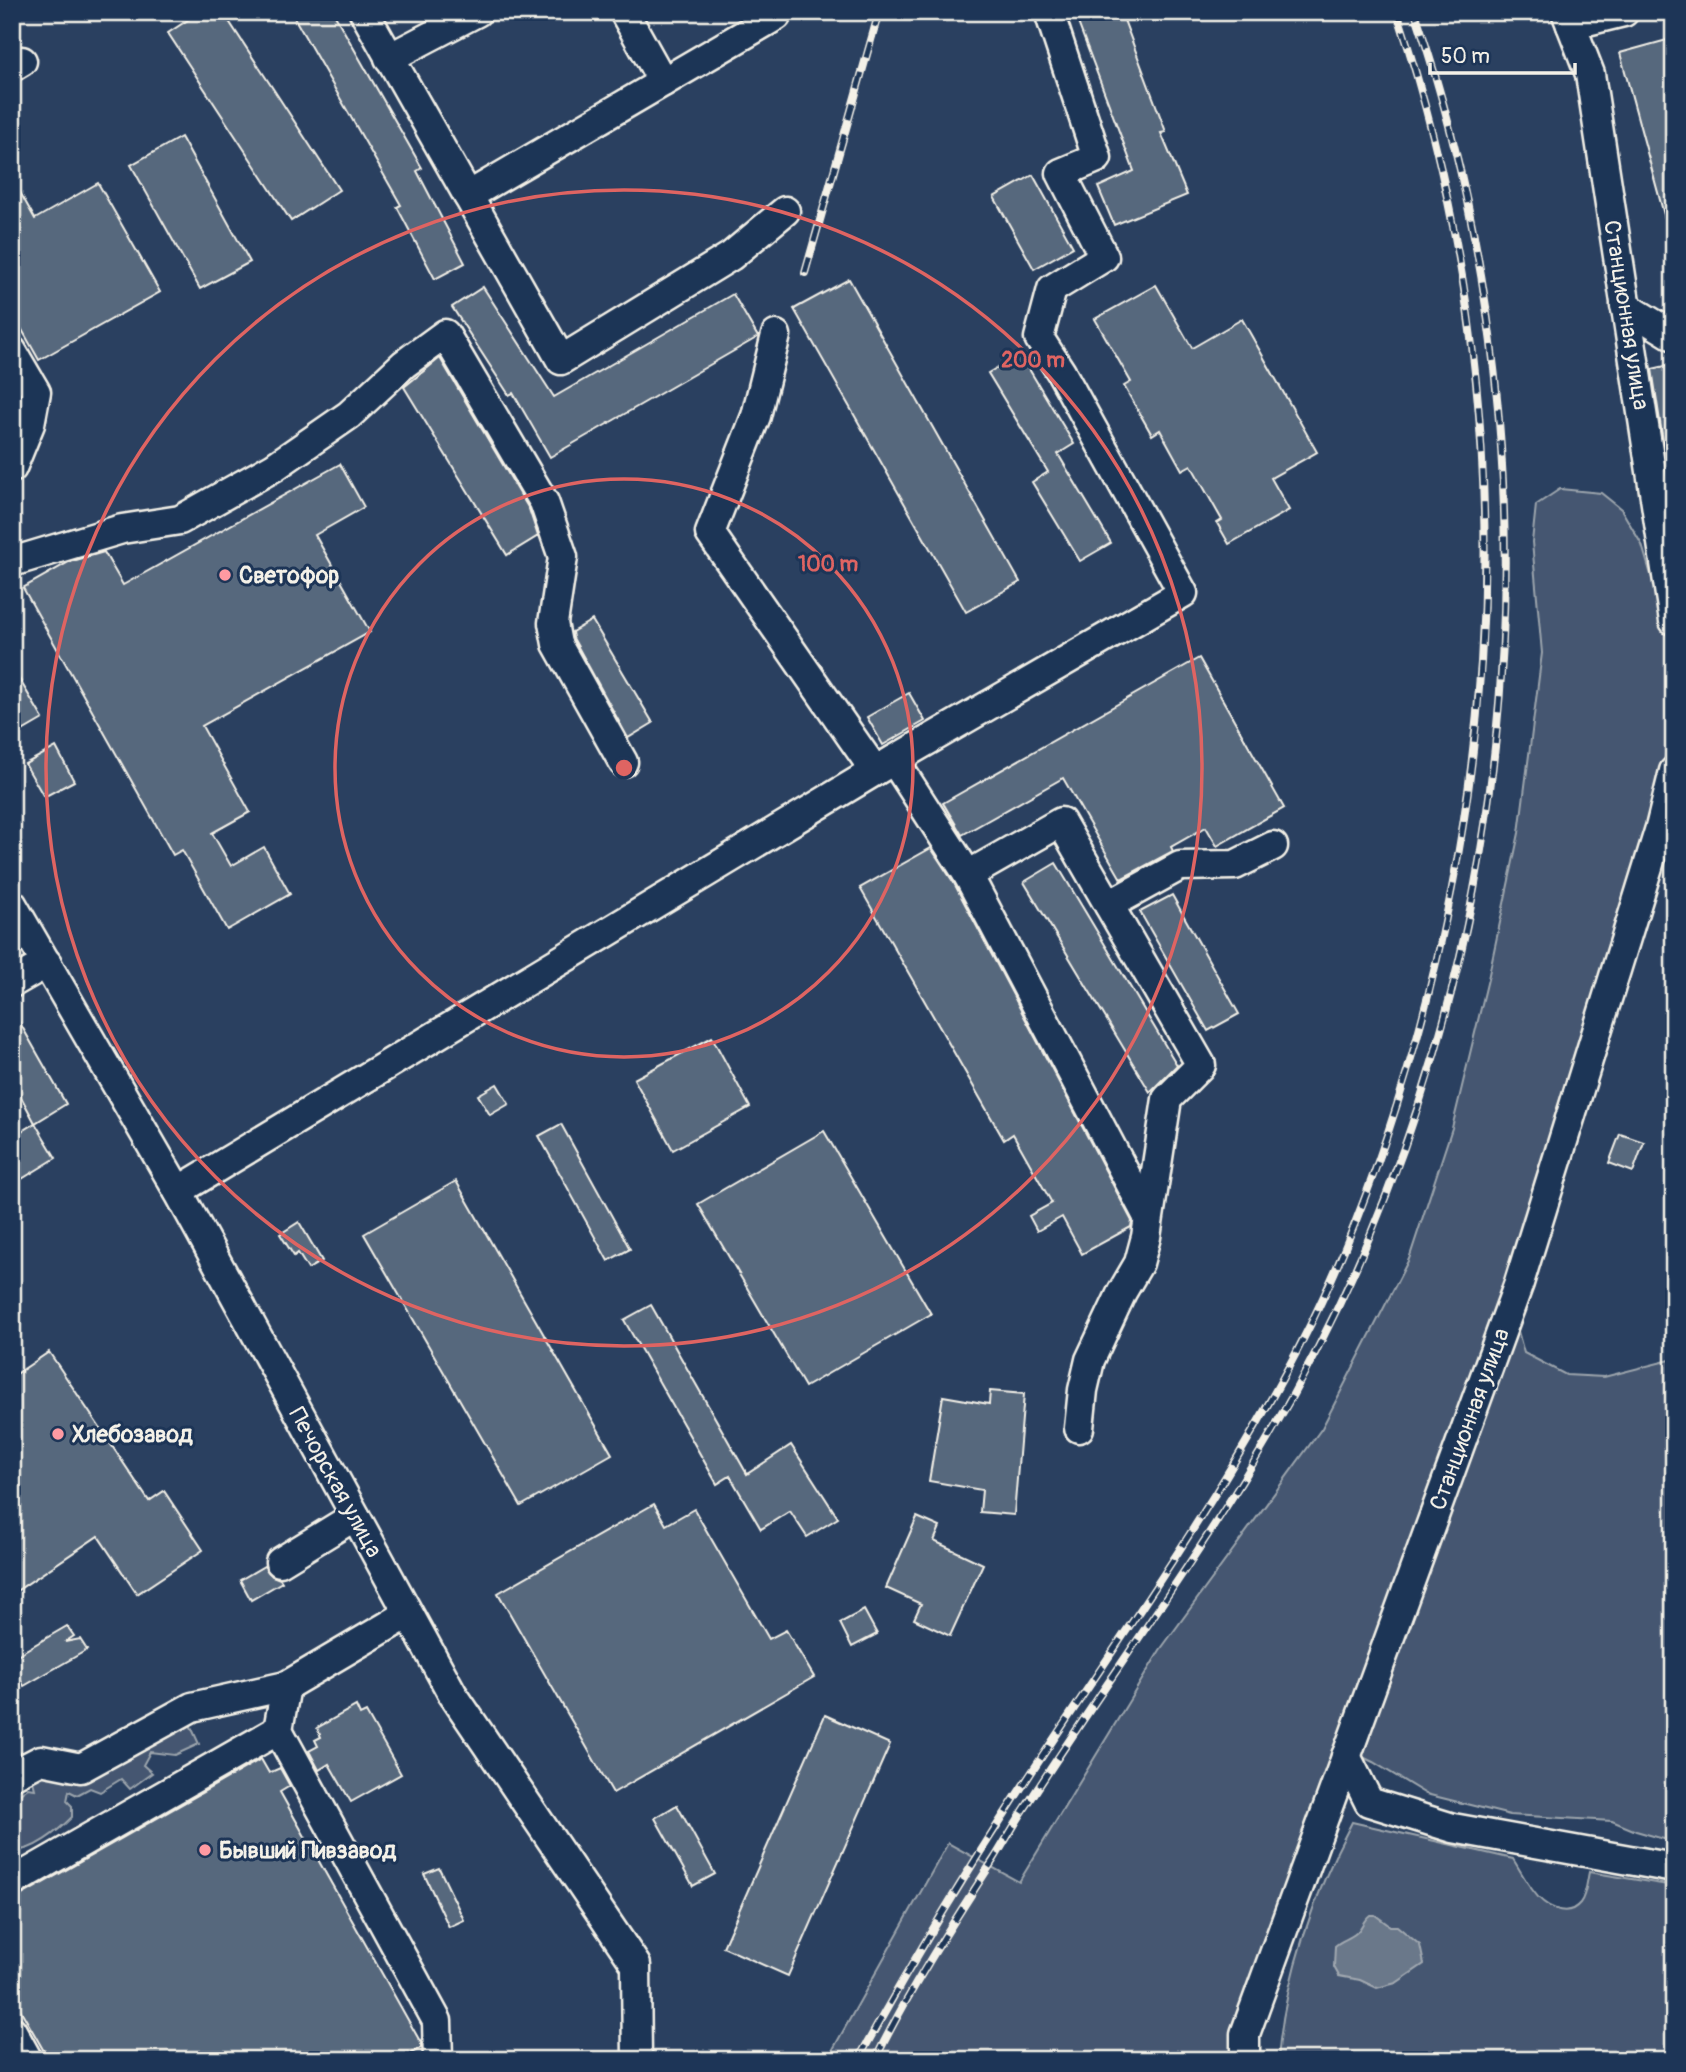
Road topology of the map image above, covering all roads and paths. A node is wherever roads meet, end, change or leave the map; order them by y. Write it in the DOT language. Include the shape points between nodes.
graph roads {
  1 [pos="364,12"];
  2 [pos="477,12"];
  3 [pos="624,12"];
  4 [pos="774,12"];
  5 [pos="1049,12"];
  6 [pos="1624,12"];
  7 [pos="1569,19"];
  8 [pos="389,58"];
  9 [pos="663,82"];
  10 [pos="468,196"];
  11 [pos="785,211"];
  12 [pos="1625,306"];
  13 [pos="776,335"];
  14 [pos="1674,336"];
  15 [pos="12,351"];
  16 [pos="12,468"];
  17 [pos="12,562"];
  18 [pos="1674,621"];
  19 [pos="623,762"];
  20 [pos="884,765"];
  21 [pos="1674,771"];
  22 [pos="1273,846"];
  23 [pos="968,875"];
  24 [pos="12,904"];
  25 [pos="1109,905"];
  26 [pos="47,963"];
  27 [pos="12,983"];
  28 [pos="178,1191"];
  29 [pos="1148,1217"];
  30 [pos="1079,1428"];
  31 [pos="355,1516"];
  32 [pos="280,1562"];
  33 [pos="408,1614"];
  34 [pos="286,1686"];
  35 [pos="278,1730"];
  36 [pos="1346,1756"];
  37 [pos="12,1775"];
  38 [pos="1674,1868"];
  39 [pos="12,1882"];
  40 [pos="12,2031"];
  41 [pos="28,2060"];
  42 [pos="438,2060"];
  43 [pos="637,2060"];
  44 [pos="1245,2060"];
  1 -- 8 [label="street"];
  2 -- 8 [label="street"];
  3 -- 9 [label="street"];
  4 -- 9 [label="street" via="776,16"];
  5 -- 20 [label="street" via="1097,158 1061,173 1104,257 1052,289 1040,338 1183,593"];
  6 -- 7 [label="street"];
  7 -- 12 [label="street, Станционная улица" via="1590,74"];
  8 -- 10 [label="street"];
  9 -- 10 [label="street"];
  10 -- 11 [label="street" via="561,360 731,256"];
  12 -- 14 [label="street"];
  12 -- 18 [label="street, Станционная улица"];
  13 -- 20 [label="street" via="756,416 710,533"];
  15 -- 16 [label="street" via="36,392 30,425"];
  17 -- 19 [label="street" via="122,529 180,520 274,467 349,415 404,364 445,334 544,502 563,557 554,623 557,644"];
  20 -- 23 [label="street"];
  20 -- 28 [label="street"];
  21 -- 36 [label="street, Станционная улица" via="1519,1283"];
  22 -- 25 [label="street" via="1235,865 1180,866"];
  23 -- 25 [label="street" via="1061,822"];
  23 -- 29 [label="street"];
  24 -- 26 [label="street, Печорская улица"];
  25 -- 29 [label="street" via="1201,1065 1167,1099"];
  26 -- 27 [label="street"];
  26 -- 28 [label="street, Печорская улица"];
  28 -- 31 [label="street, Печорская улица"];
  29 -- 30 [label="street" via="1139,1263 1090,1360"];
  31 -- 32 [label="street"];
  31 -- 33 [label="street, Печорская улица"];
  33 -- 34 [label="street"];
  33 -- 43 [label="street, Печорская улица" via="452,1693 636,1965"];
  34 -- 35 [label="street"];
  34 -- 37 [label="street" via="192,1707 81,1768 41,1760"];
  35 -- 39 [label="street"];
  35 -- 42 [label="street" via="437,2021"];
  36 -- 38 [label="street" via="1369,1802 1453,1828"];
  36 -- 44 [label="street, Станционная улица" via="1245,2034"];
  40 -- 41 [label="street"];
}
